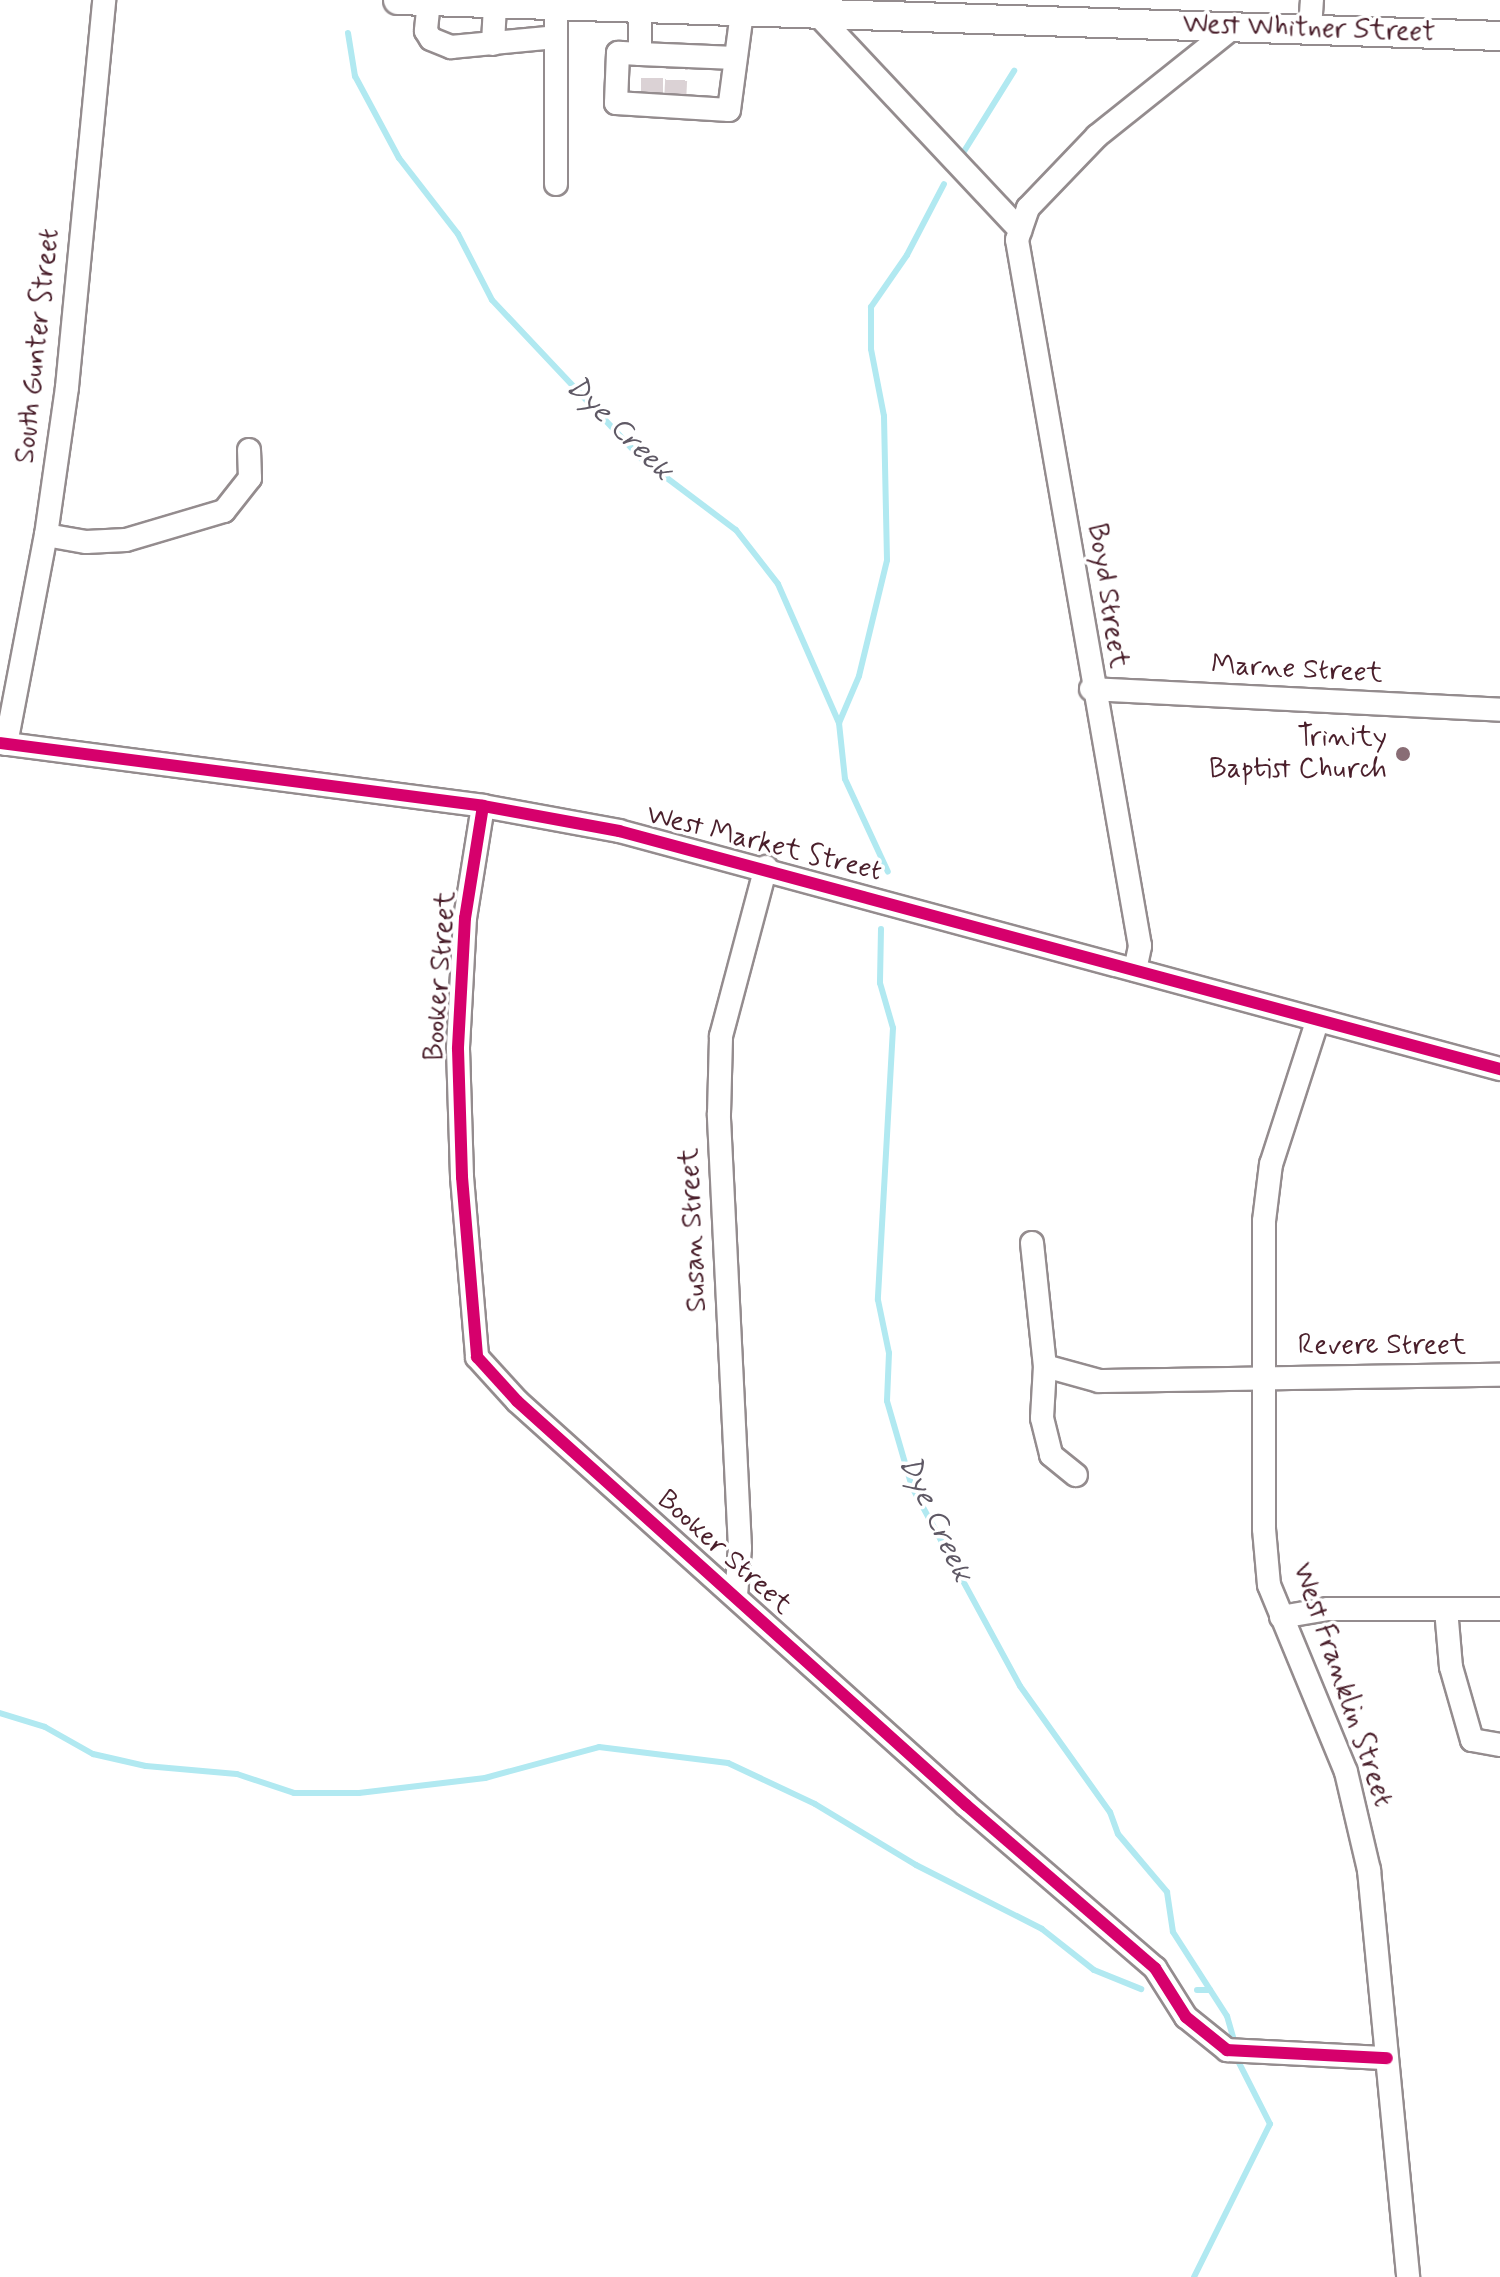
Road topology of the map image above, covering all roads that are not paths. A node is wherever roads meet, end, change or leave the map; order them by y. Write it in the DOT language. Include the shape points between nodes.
graph roads {
  1 [pos="104,0"];
  2 [pos="398,0"];
  3 [pos="429,1"];
  4 [pos="495,4"];
  5 [pos="556,6"];
  6 [pos="652,7"];
  7 [pos="1037,10"];
  8 [pos="742,13"];
  9 [pos="1311,14"];
  10 [pos="819,16"];
  11 [pos="1236,25"];
  12 [pos="1500,36"];
  13 [pos="556,37"];
  14 [pos="493,44"];
  15 [pos="648,58"];
  16 [pos="735,58"];
  17 [pos="556,184"];
  18 [pos="1020,230"];
  19 [pos="249,450"];
  20 [pos="46,535"];
  21 [pos="1091,689"];
  22 [pos="1500,710"];
  23 [pos="3,743"];
  24 [pos="483,806"];
  25 [pos="766,867"];
  26 [pos="1135,970"];
  27 [pos="1317,1022"];
  28 [pos="1500,1069"];
  29 [pos="1032,1243"];
  30 [pos="1045,1366"];
  31 [pos="1500,1375"];
  32 [pos="1265,1377"];
  33 [pos="1076,1475"];
  34 [pos="736,1595"];
  35 [pos="1446,1609"];
  36 [pos="1500,1609"];
  37 [pos="1281,1617"];
  38 [pos="1500,1745"];
  39 [pos="1387,2058"];
  40 [pos="1408,2277"];
  1 -- 20 [label="street, South Gunter Street" via="67,387"];
  2 -- 3 [label="main road, West Whitner Street"];
  3 -- 4 [label="main road, West Whitner Street"];
  3 -- 14 [label="street" via="426,31 431,39 451,47"];
  4 -- 5 [label="main road, West Whitner Street"];
  4 -- 14 [label="street"];
  5 -- 6 [label="main road, West Whitner Street"];
  5 -- 13 [label="street"];
  6 -- 8 [label="main road, West Whitner Street"];
  6 -- 15 [label="street"];
  7 -- 10 [label="main road, West Whitner Street"];
  7 -- 11 [label="main road, West Whitner Street"];
  8 -- 10 [label="main road, West Whitner Street"];
  8 -- 16 [label="street"];
  9 -- 11 [label="main road, West Whitner Street"];
  9 -- 12 [label="main road, West Whitner Street"];
  10 -- 18 [label="street"];
  11 -- 18 [label="street" via="1097,136 1028,208"];
  13 -- 14 [label="street"];
  13 -- 17 [label="street"];
  15 -- 16 [label="street"];
  15 -- 16 [label="street" via="618,53 616,103 729,110"];
  18 -- 21 [label="street, Boyd Street" via="1017,240"];
  19 -- 20 [label="street" via="250,478 224,511 126,540 86,542"];
  20 -- 23 [label="street, South Gunter Street"];
  21 -- 22 [label="street, Marne Street"];
  21 -- 26 [label="street, Boyd Street" via="1140,946"];
  23 -- 24 [label="street, West Market Street"];
  24 -- 25 [label="street, West Market Street"];
  24 -- 34 [label="street, Booker Street" via="465,918 458,1049 477,1357 517,1401"];
  25 -- 26 [label="street, West Market Street"];
  25 -- 34 [label="street, Susan Street" via="721,1036 719,1114 740,1548"];
  26 -- 27 [label="street, West Market Street"];
  27 -- 28 [label="street, West Market Street"];
  27 -- 32 [label="street, West Franklin Street" via="1271,1164 1264,1221"];
  29 -- 30 [label="street"];
  30 -- 32 [label="street, Revere Street" via="1099,1381"];
  30 -- 33 [label="street" via="1042,1418 1051,1455"];
  31 -- 32 [label="street, Revere Street"];
  32 -- 37 [label="street, West Franklin Street" via="1264,1529 1269,1585"];
  34 -- 39 [label="street, Booker Street" via="1155,1968 1186,2017 1227,2050"];
  35 -- 36 [label="street"];
  35 -- 37 [label="street" via="1328,1609"];
  35 -- 38 [label="street" via="1451,1667 1472,1740"];
  37 -- 39 [label="street, West Franklin Street" via="1349,1786 1369,1870"];
  39 -- 40 [label="street, West Franklin Street"];
}
